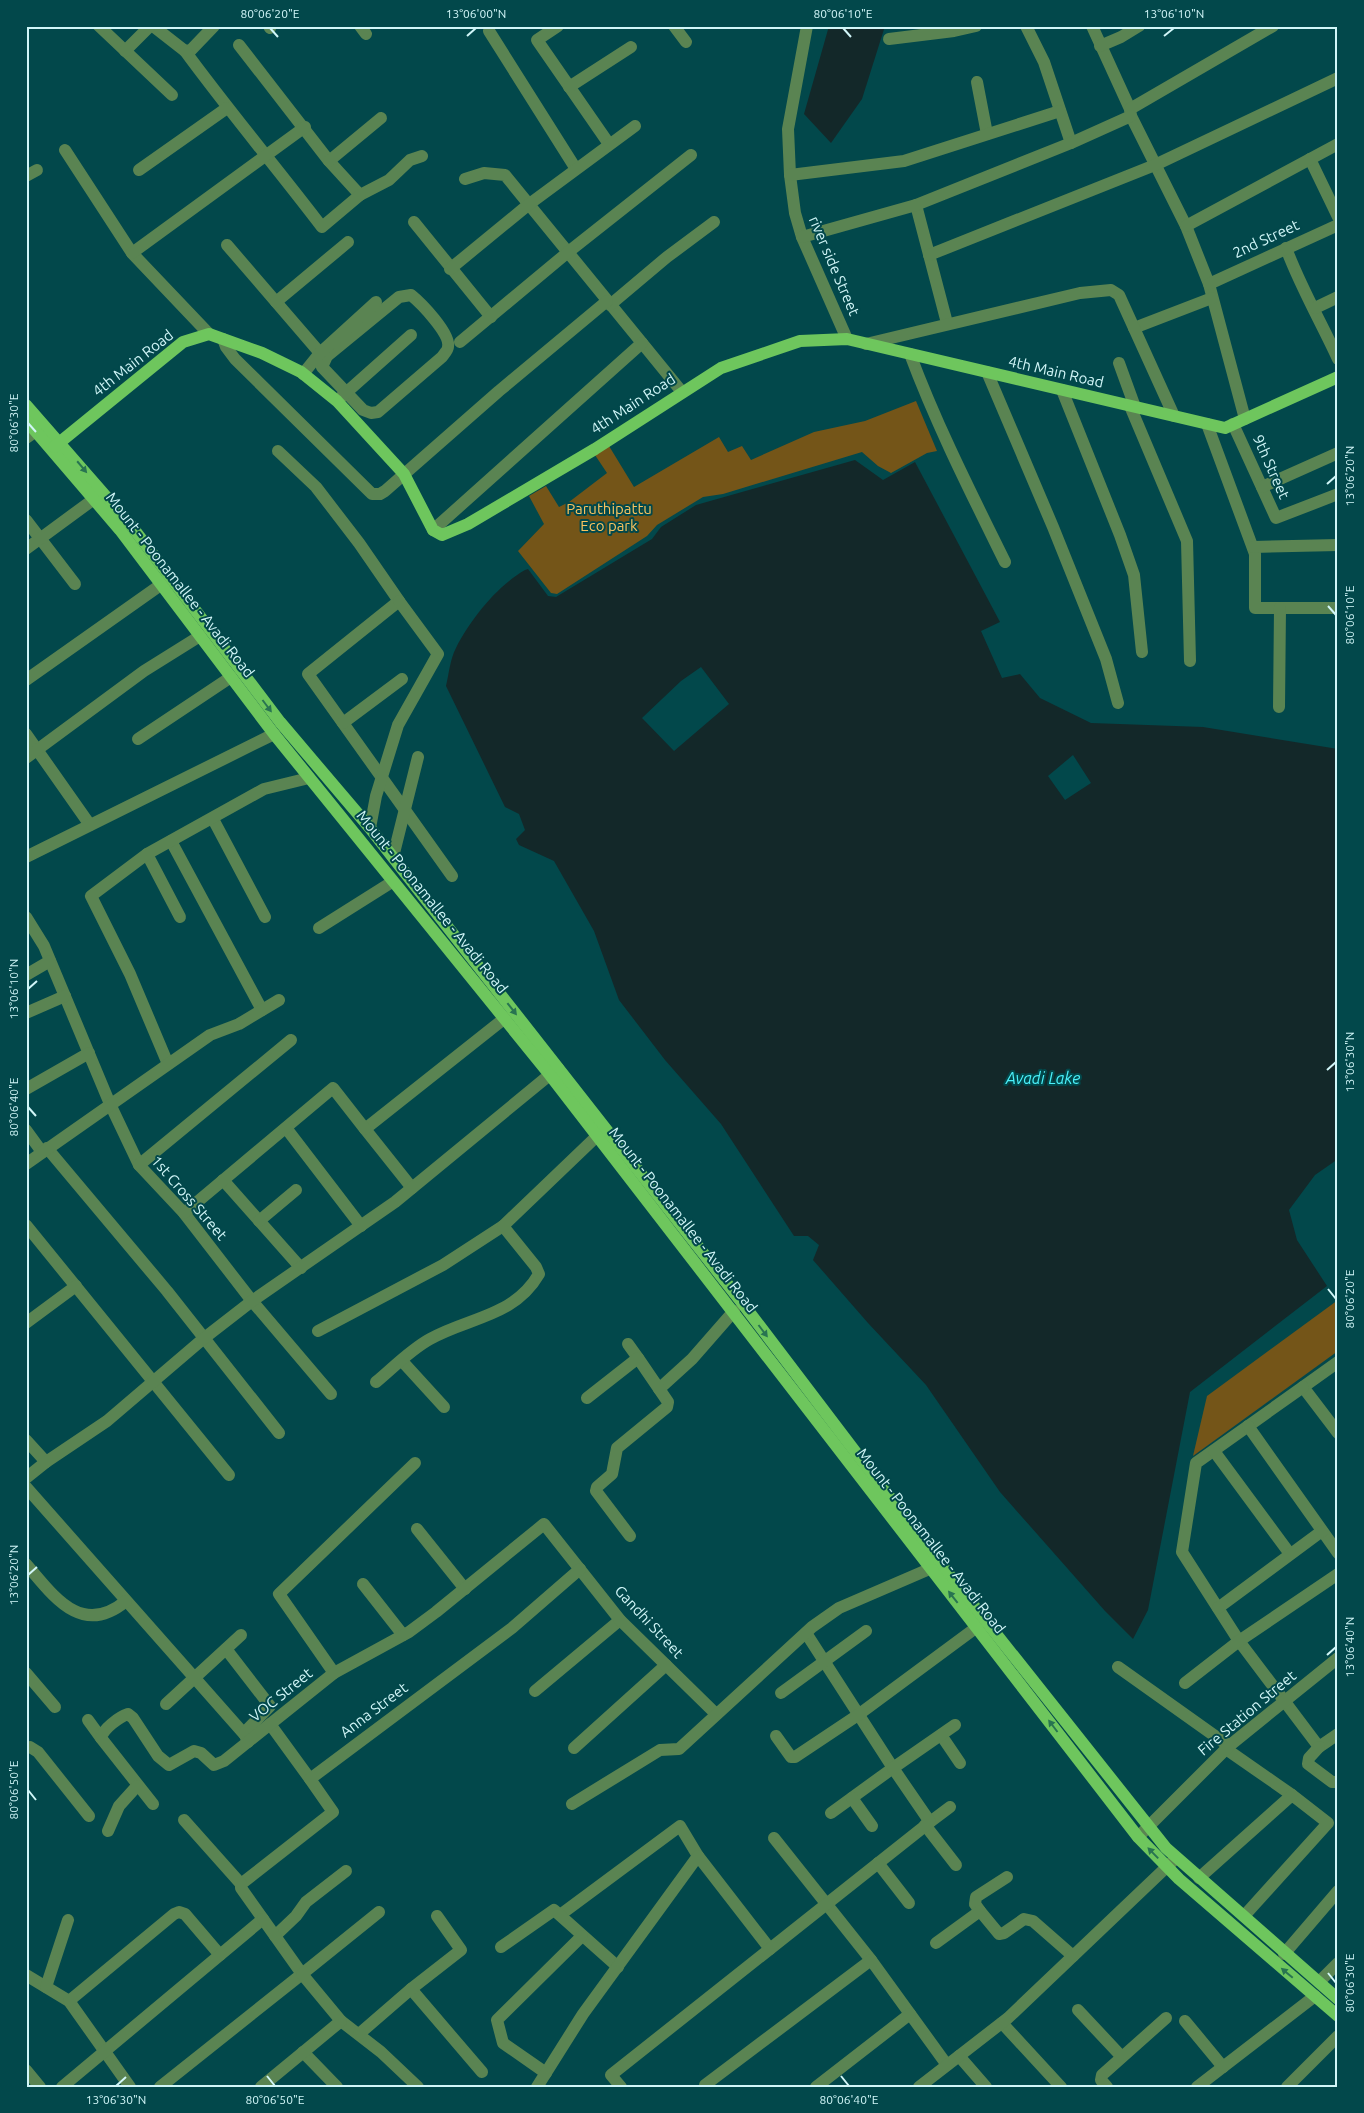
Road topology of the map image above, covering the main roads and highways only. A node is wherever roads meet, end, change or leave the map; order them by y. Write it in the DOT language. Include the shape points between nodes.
graph roads {
  1 [pos="1338,377"];
  2 [pos="26,405"];
  3 [pos="26,420"];
  4 [pos="31,435"];
  5 [pos="56,446"];
  6 [pos="166,581"];
  7 [pos="554,1072"];
  8 [pos="936,1566"];
  9 [pos="1172,1863"];
  10 [pos="1338,1999"];
  11 [pos="1338,2016"];
  1 -- 5 [label="main road, 4th Main Road" via="1225,428 847,339 800,341 721,368 596,449 468,524 442,535 433,530 404,474 342,397 262,353 210,334 183,342"];
  2 -- 5 [label="main road, Mount - Poonamallee - Avadi Road"];
  3 -- 4 [label="main road, Mount - Poonamallee - Avadi Road"];
  4 -- 5 [label="main road, Mount - Poonamallee - Avadi Road"];
  5 -- 6 [label="main road, Mount - Poonamallee - Avadi Road" via="94,500"];
  5 -- 6 [label="main road, Mount - Poonamallee - Avadi Road, one-way" via="130,524"];
  6 -- 7 [label="main road, Mount - Poonamallee - Avadi Road, one-way" via="393,857"];
  6 -- 7 [label="main road, Mount - Poonamallee - Avadi Road" via="200,636 274,734 392,882"];
  7 -- 8 [label="main road, Mount - Poonamallee - Avadi Road, one-way" via="742,1304"];
  7 -- 8 [label="main road, Mount - Poonamallee - Avadi Road" via="596,1137"];
  8 -- 9 [label="main road, Mount - Poonamallee - Avadi Road" via="1150,1827"];
  9 -- 8 [label="main road, Mount - Poonamallee - Avadi Road, one-way" via="1138,1837 977,1627"];
  9 -- 10 [label="main road, Mount - Poonamallee - Avadi Road" via="1199,1878"];
  11 -- 9 [label="main road, Mount - Poonamallee - Avadi Road, one-way"];
}
